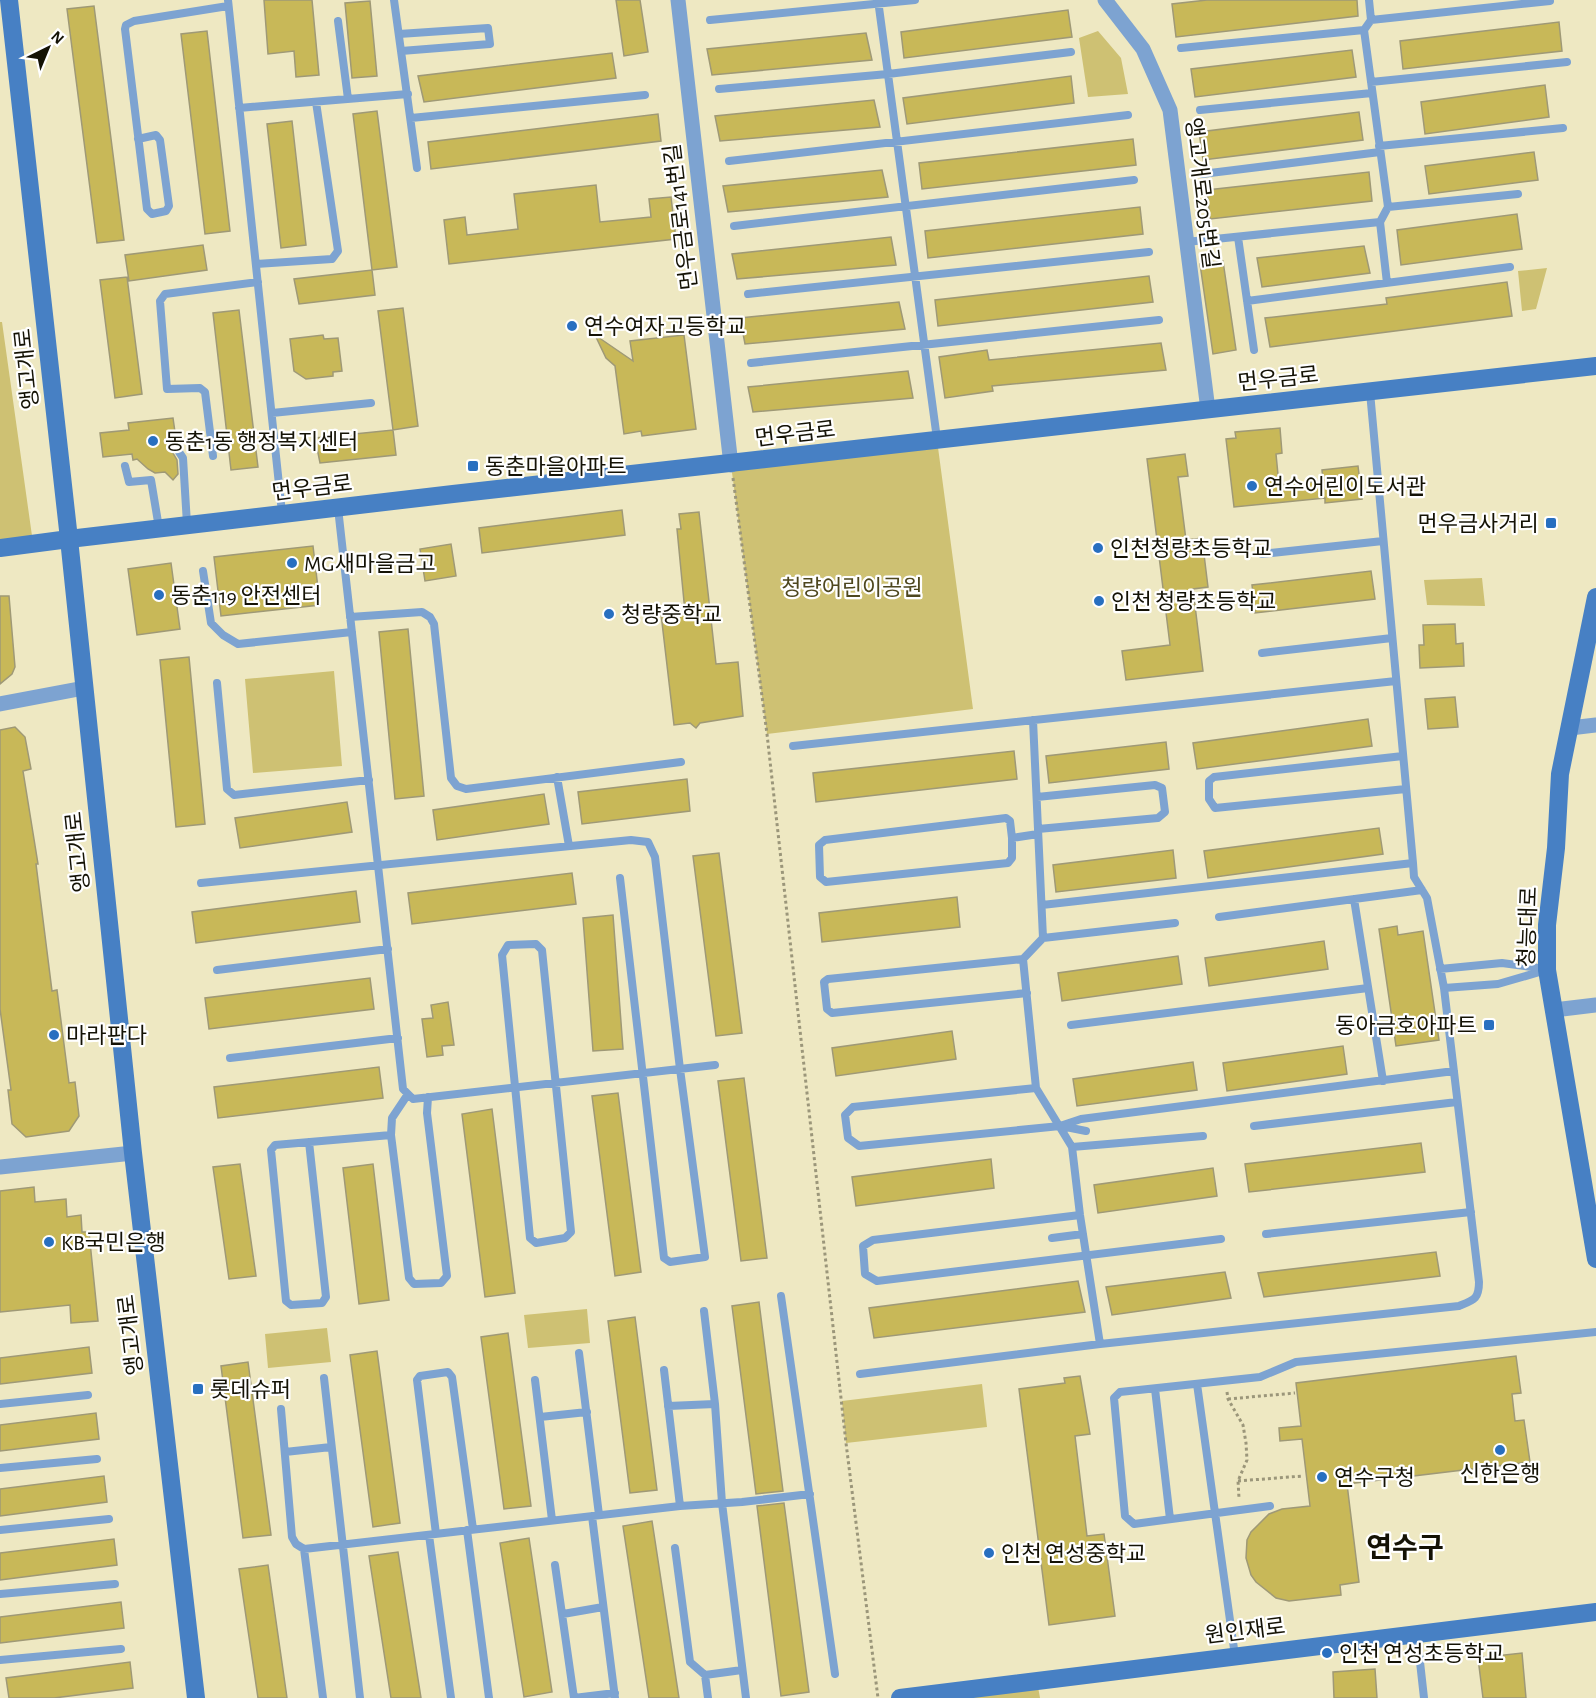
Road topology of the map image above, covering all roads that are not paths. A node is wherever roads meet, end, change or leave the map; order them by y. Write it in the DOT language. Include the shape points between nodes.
graph roads {
  1 [pos="9,0"];
  2 [pos="394,0"];
  3 [pos="678,0"];
  4 [pos="915,0"];
  5 [pos="1105,0"];
  6 [pos="1370,0"];
  7 [pos="1550,1"];
  8 [pos="878,2"];
  9 [pos="228,3"];
  10 [pos="710,20"];
  11 [pos="1371,20"];
  12 [pos="338,21"];
  13 [pos="1364,30"];
  14 [pos="399,34"];
  15 [pos="1181,48"];
  16 [pos="401,51"];
  17 [pos="1071,52"];
  18 [pos="1567,62"];
  19 [pos="888,74"];
  20 [pos="1371,82"];
  21 [pos="719,89"];
  22 [pos="1372,93"];
  23 [pos="408,94"];
  24 [pos="645,95"];
  25 [pos="348,99"];
  26 [pos="316,102"];
  27 [pos="239,108"];
  28 [pos="1200,110"];
  29 [pos="1128,115"];
  30 [pos="411,118"];
  31 [pos="1563,128"];
  32 [pos="138,139"];
  33 [pos="897,142"];
  34 [pos="1380,149"];
  35 [pos="729,161"];
  36 [pos="417,168"];
  37 [pos="1202,174"];
  38 [pos="1134,180"];
  39 [pos="1518,194"];
  40 [pos="906,206"];
  41 [pos="1388,207"];
  42 [pos="1380,222"];
  43 [pos="734,226"];
  44 [pos="1238,237"];
  45 [pos="1186,242"];
  46 [pos="1149,252"];
  47 [pos="256,264"];
  48 [pos="1510,267"];
  49 [pos="915,276"];
  50 [pos="258,282"];
  51 [pos="1388,283"];
  52 [pos="748,294"];
  53 [pos="1247,301"];
  54 [pos="1159,320"];
  55 [pos="925,346"];
  56 [pos="1254,350"];
  57 [pos="751,363"];
  58 [pos="1596,366"];
  59 [pos="1370,392"];
  60 [pos="371,404"];
  61 [pos="1208,410"];
  62 [pos="272,413"];
  63 [pos="937,440"];
  64 [pos="180,452"];
  65 [pos="213,456"];
  66 [pos="731,465"];
  67 [pos="125,466"];
  68 [pos="338,508"];
  69 [pos="282,515"];
  70 [pos="187,525"];
  71 [pos="159,528"];
  72 [pos="69,539"];
  73 [pos="1383,541"];
  74 [pos="0,548"];
  75 [pos="1262,554"];
  76 [pos="202,571"];
  77 [pos="1596,597"];
  78 [pos="350,617"];
  79 [pos="352,632"];
  80 [pos="1392,638"];
  81 [pos="1262,653"];
  82 [pos="1396,681"];
  83 [pos="217,683"];
  84 [pos="84,688"];
  85 [pos="0,704"];
  86 [pos="1033,720"];
  87 [pos="1596,725"];
  88 [pos="1569,728"];
  89 [pos="793,746"];
  90 [pos="1403,756"];
  91 [pos="681,762"];
  92 [pos="557,777"];
  93 [pos="369,780"];
  94 [pos="1406,789"];
  95 [pos="1037,797"];
  96 [pos="1038,832"];
  97 [pos="1012,838"];
  98 [pos="569,846"];
  99 [pos="1413,863"];
  100 [pos="378,865"];
  101 [pos="620,878"];
  102 [pos="201,883"];
  103 [pos="1422,890"];
  104 [pos="1354,899"];
  105 [pos="1042,905"];
  106 [pos="1219,917"];
  107 [pos="1175,923"];
  108 [pos="1043,938"];
  109 [pos="388,949"];
  110 [pos="1023,959"];
  111 [pos="1440,969"];
  112 [pos="217,970"];
  113 [pos="1547,970"];
  114 [pos="1368,988"];
  115 [pos="1444,988"];
  116 [pos="1027,993"];
  117 [pos="1596,1005"];
  118 [pos="1554,1010"];
  119 [pos="1071,1025"];
  120 [pos="398,1038"];
  121 [pos="230,1058"];
  122 [pos="715,1065"];
  123 [pos="680,1069"];
  124 [pos="1454,1071"];
  125 [pos="642,1073"];
  126 [pos="1383,1081"];
  127 [pos="556,1083"];
  128 [pos="515,1087"];
  129 [pos="1036,1088"];
  130 [pos="408,1094"];
  131 [pos="428,1097"];
  132 [pos="1457,1102"];
  133 [pos="1060,1126"];
  134 [pos="1254,1126"];
  135 [pos="1086,1131"];
  136 [pos="391,1135"];
  137 [pos="1203,1136"];
  138 [pos="309,1142"];
  139 [pos="1072,1147"];
  140 [pos="133,1153"];
  141 [pos="0,1167"];
  142 [pos="1471,1212"];
  143 [pos="1080,1215"];
  144 [pos="1083,1234"];
  145 [pos="1266,1234"];
  146 [pos="1052,1238"];
  147 [pos="1221,1239"];
  148 [pos="1086,1255"];
  149 [pos="1596,1259"];
  150 [pos="781,1296"];
  151 [pos="704,1311"];
  152 [pos="1596,1332"];
  153 [pos="1100,1344"];
  154 [pos="579,1353"];
  155 [pos="664,1370"];
  156 [pos="860,1374"];
  157 [pos="324,1378"];
  158 [pos="536,1380"];
  159 [pos="1197,1384"];
  160 [pos="1155,1389"];
  161 [pos="88,1395"];
  162 [pos="0,1404"];
  163 [pos="715,1404"];
  164 [pos="668,1406"];
  165 [pos="281,1409"];
  166 [pos="587,1413"];
  167 [pos="540,1417"];
  168 [pos="332,1447"];
  169 [pos="285,1452"];
  170 [pos="97,1459"];
  171 [pos="0,1468"];
  172 [pos="810,1494"];
  173 [pos="722,1503"];
  174 [pos="680,1506"];
  175 [pos="1270,1506"];
  176 [pos="1215,1514"];
  177 [pos="596,1515"];
  178 [pos="109,1519"];
  179 [pos="552,1520"];
  180 [pos="1170,1520"];
  181 [pos="0,1530"];
  182 [pos="470,1530"];
  183 [pos="432,1534"];
  184 [pos="342,1545"];
  185 [pos="675,1548"];
  186 [pos="304,1549"];
  187 [pos="555,1565"];
  188 [pos="115,1584"];
  189 [pos="0,1594"];
  190 [pos="603,1607"];
  191 [pos="1596,1612"];
  192 [pos="562,1614"];
  193 [pos="1417,1634"];
  194 [pos="121,1649"];
  195 [pos="1235,1656"];
  196 [pos="0,1660"];
  197 [pos="742,1670"];
  198 [pos="836,1674"];
  199 [pos="705,1675"];
  200 [pos="615,1695"];
  201 [pos="196,1698"];
  202 [pos="323,1698"];
  203 [pos="360,1698"];
  204 [pos="451,1698"];
  205 [pos="489,1698"];
  206 [pos="708,1698"];
  207 [pos="746,1698"];
  208 [pos="900,1698"];
  209 [pos="1424,1698"];
  1 -- 72 [label="main road, 앵고개로"];
  2 -- 14 [label="lane"];
  3 -- 66 [label="street, 먼우금로141번길"];
  4 -- 8 [label="lane"];
  5 -- 45 [label="street, 앵고개로205번길" via="1143,49 1170,110"];
  6 -- 11 [label="lane"];
  7 -- 11 [label="lane"];
  8 -- 10 [label="lane"];
  8 -- 19 [label="lane"];
  9 -- 27 [label="lane"];
  9 -- 32 [label="lane" via="126,25"];
  11 -- 13 [label="lane"];
  12 -- 25 [label="lane"];
  13 -- 15 [label="lane"];
  13 -- 20 [label="lane"];
  14 -- 16 [label="lane"];
  14 -- 16 [label="lane" via="488,28 490,44"];
  16 -- 23 [label="lane"];
  17 -- 19 [label="lane"];
  18 -- 20 [label="lane"];
  19 -- 21 [label="lane"];
  19 -- 33 [label="lane"];
  20 -- 22 [label="lane"];
  22 -- 28 [label="lane"];
  22 -- 34 [label="lane"];
  23 -- 25 [label="lane"];
  23 -- 30 [label="lane"];
  24 -- 30 [label="lane"];
  25 -- 26 [label="lane"];
  26 -- 27 [label="lane"];
  26 -- 47 [label="lane" via="338,251 332,259"];
  27 -- 47 [label="lane"];
  29 -- 33 [label="lane"];
  30 -- 36 [label="lane"];
  31 -- 34 [label="lane"];
  32 -- 32 [label="lane" via="147,209 152,213 166,211 169,206 160,140 156,135"];
  33 -- 35 [label="lane"];
  33 -- 40 [label="lane"];
  34 -- 37 [label="lane"];
  34 -- 41 [label="lane"];
  38 -- 40 [label="lane"];
  39 -- 41 [label="lane"];
  40 -- 43 [label="lane"];
  40 -- 49 [label="lane"];
  41 -- 42 [label="lane"];
  42 -- 44 [label="lane"];
  42 -- 51 [label="lane"];
  44 -- 45 [label="lane"];
  44 -- 53 [label="lane"];
  45 -- 61 [label="street, 앵고개로205번길"];
  46 -- 49 [label="lane"];
  47 -- 50 [label="lane"];
  48 -- 51 [label="lane"];
  49 -- 52 [label="lane"];
  49 -- 55 [label="lane"];
  50 -- 62 [label="lane"];
  50 -- 65 [label="lane" via="165,294 160,301 167,388 201,388 205,392"];
  51 -- 53 [label="lane"];
  53 -- 56 [label="lane"];
  54 -- 55 [label="lane"];
  55 -- 57 [label="lane"];
  55 -- 63 [label="lane"];
  58 -- 59 [label="main road, 먼우금로"];
  59 -- 61 [label="main road, 먼우금로"];
  59 -- 73 [label="lane"];
  60 -- 62 [label="lane"];
  61 -- 63 [label="main road, 먼우금로"];
  62 -- 69 [label="lane"];
  63 -- 66 [label="main road, 먼우금로"];
  64 -- 70 [label="lane"];
  66 -- 68 [label="main road, 먼우금로"];
  67 -- 71 [label="lane" via="129,482 152,480"];
  68 -- 69 [label="main road, 먼우금로"];
  68 -- 78 [label="lane"];
  69 -- 70 [label="main road, 먼우금로"];
  70 -- 71 [label="main road, 먼우금로"];
  71 -- 72 [label="main road, 먼우금로"];
  72 -- 74 [label="main road, 먼우금로"];
  72 -- 84 [label="main road, 앵고개로"];
  73 -- 75 [label="lane"];
  73 -- 80 [label="lane"];
  76 -- 79 [label="lane" via="211,623 238,644"];
  77 -- 88 [label="main road, 청능대로"];
  78 -- 79 [label="lane"];
  78 -- 92 [label="lane" via="422,612 430,617 434,624 451,778 457,786 466,789"];
  79 -- 93 [label="lane"];
  80 -- 81 [label="lane"];
  80 -- 82 [label="lane"];
  82 -- 86 [label="lane"];
  82 -- 90 [label="lane"];
  83 -- 93 [label="lane" via="227,789 234,795"];
  84 -- 85 [label="street"];
  84 -- 140 [label="main road, 앵고개로"];
  86 -- 89 [label="lane"];
  86 -- 95 [label="lane"];
  87 -- 88 [label="street"];
  88 -- 113 [label="main road, 청능대로" via="1560,774"];
  90 -- 94 [label="lane"];
  90 -- 94 [label="lane" via="1214,777 1209,781 1209,799 1215,808"];
  91 -- 92 [label="lane"];
  92 -- 98 [label="lane"];
  93 -- 100 [label="lane"];
  94 -- 99 [label="lane"];
  95 -- 96 [label="lane"];
  95 -- 96 [label="lane" via="1155,785 1162,788 1165,812 1158,818"];
  96 -- 97 [label="lane"];
  96 -- 105 [label="lane"];
  97 -- 97 [label="lane" via="1006,818 825,840 819,845 820,877 826,882 1008,863 1012,858"];
  98 -- 100 [label="lane"];
  98 -- 123 [label="lane" via="648,842 655,857"];
  99 -- 103 [label="lane" via="1414,877"];
  99 -- 105 [label="lane"];
  100 -- 102 [label="lane"];
  100 -- 109 [label="lane"];
  101 -- 125 [label="lane"];
  103 -- 104 [label="lane"];
  103 -- 111 [label="lane" via="1427,898"];
  104 -- 106 [label="lane"];
  104 -- 114 [label="lane"];
  105 -- 108 [label="lane"];
  107 -- 108 [label="lane"];
  108 -- 110 [label="lane"];
  109 -- 112 [label="lane"];
  109 -- 120 [label="lane"];
  110 -- 116 [label="lane"];
  110 -- 116 [label="lane" via="828,979 824,982 827,1009 832,1013"];
  111 -- 113 [label="lane" via="1502,963"];
  111 -- 115 [label="lane"];
  113 -- 115 [label="lane" via="1498,984"];
  113 -- 118 [label="main road, 청능대로"];
  114 -- 119 [label="lane"];
  114 -- 126 [label="lane"];
  115 -- 124 [label="lane"];
  116 -- 129 [label="lane"];
  117 -- 118 [label="street"];
  118 -- 149 [label="main road, 청능대로"];
  120 -- 121 [label="lane"];
  120 -- 130 [label="lane" via="403,1089"];
  122 -- 123 [label="lane"];
  123 -- 125 [label="lane"];
  123 -- 125 [label="lane" via="705,1257 670,1262 664,1258"];
  124 -- 126 [label="lane"];
  124 -- 132 [label="lane"];
  125 -- 127 [label="lane"];
  126 -- 133 [label="lane" via="1082,1119"];
  127 -- 128 [label="lane"];
  127 -- 128 [label="lane" via="543,950 536,944 508,945 502,955"];
  127 -- 128 [label="lane" via="571,1232 565,1238 536,1243 530,1238"];
  128 -- 131 [label="lane"];
  129 -- 133 [label="lane"];
  129 -- 133 [label="lane" via="853,1107 845,1115 848,1138 859,1146"];
  130 -- 131 [label="lane" via="413,1099"];
  130 -- 136 [label="lane" via="392,1118"];
  131 -- 136 [label="lane" via="447,1276 441,1283 414,1284 409,1278"];
  132 -- 134 [label="lane"];
  132 -- 142 [label="lane"];
  133 -- 135 [label="lane"];
  133 -- 139 [label="lane"];
  136 -- 138 [label="lane"];
  137 -- 139 [label="lane"];
  138 -- 138 [label="lane" via="275,1145 271,1150 286,1301 291,1305 322,1303 326,1297"];
  139 -- 143 [label="lane"];
  140 -- 141 [label="street"];
  140 -- 201 [label="main road, 앵고개로"];
  142 -- 145 [label="lane"];
  142 -- 153 [label="lane" via="1479,1293 1459,1306"];
  143 -- 144 [label="lane"];
  143 -- 148 [label="lane" via="873,1240 863,1246 865,1274 877,1281"];
  144 -- 146 [label="lane"];
  144 -- 148 [label="lane"];
  147 -- 148 [label="lane"];
  148 -- 153 [label="lane"];
  150 -- 172 [label="lane"];
  151 -- 163 [label="lane"];
  152 -- 159 [label="lane" via="1296,1362 1260,1377"];
  153 -- 156 [label="lane"];
  154 -- 166 [label="lane"];
  155 -- 164 [label="lane"];
  157 -- 168 [label="lane"];
  158 -- 167 [label="lane"];
  159 -- 160 [label="lane"];
  159 -- 176 [label="lane"];
  160 -- 180 [label="lane"];
  160 -- 180 [label="lane" via="1120,1392 1114,1398 1125,1516 1134,1524"];
  161 -- 162 [label="lane"];
  163 -- 164 [label="lane"];
  163 -- 173 [label="lane"];
  164 -- 174 [label="lane"];
  165 -- 169 [label="lane"];
  166 -- 167 [label="lane"];
  166 -- 177 [label="lane"];
  167 -- 179 [label="lane"];
  168 -- 169 [label="lane"];
  168 -- 184 [label="lane"];
  169 -- 186 [label="lane" via="292,1537"];
  170 -- 171 [label="lane"];
  172 -- 173 [label="lane"];
  172 -- 198 [label="lane"];
  173 -- 174 [label="lane"];
  173 -- 197 [label="lane"];
  174 -- 177 [label="lane"];
  175 -- 176 [label="lane"];
  176 -- 180 [label="lane"];
  176 -- 195 [label="lane"];
  177 -- 179 [label="lane"];
  177 -- 190 [label="lane"];
  178 -- 181 [label="lane"];
  179 -- 182 [label="lane"];
  182 -- 183 [label="lane"];
  182 -- 183 [label="lane" via="452,1377 448,1372 420,1376 417,1380"];
  182 -- 205 [label="lane"];
  183 -- 184 [label="lane"];
  183 -- 204 [label="lane"];
  184 -- 186 [label="lane"];
  184 -- 203 [label="lane"];
  185 -- 199 [label="lane" via="690,1662"];
  186 -- 202 [label="lane"];
  187 -- 192 [label="lane"];
  188 -- 189 [label="lane"];
  190 -- 192 [label="lane"];
  190 -- 200 [label="lane"];
  191 -- 193 [label="main road, 원인재로"];
  192 -- 200 [label="lane" via="574,1698"];
  193 -- 195 [label="main road, 원인재로"];
  193 -- 209 [label="lane"];
  194 -- 196 [label="lane"];
  195 -- 208 [label="main road, 원인재로"];
  197 -- 199 [label="lane"];
  197 -- 207 [label="lane"];
  199 -- 206 [label="lane"];
}
